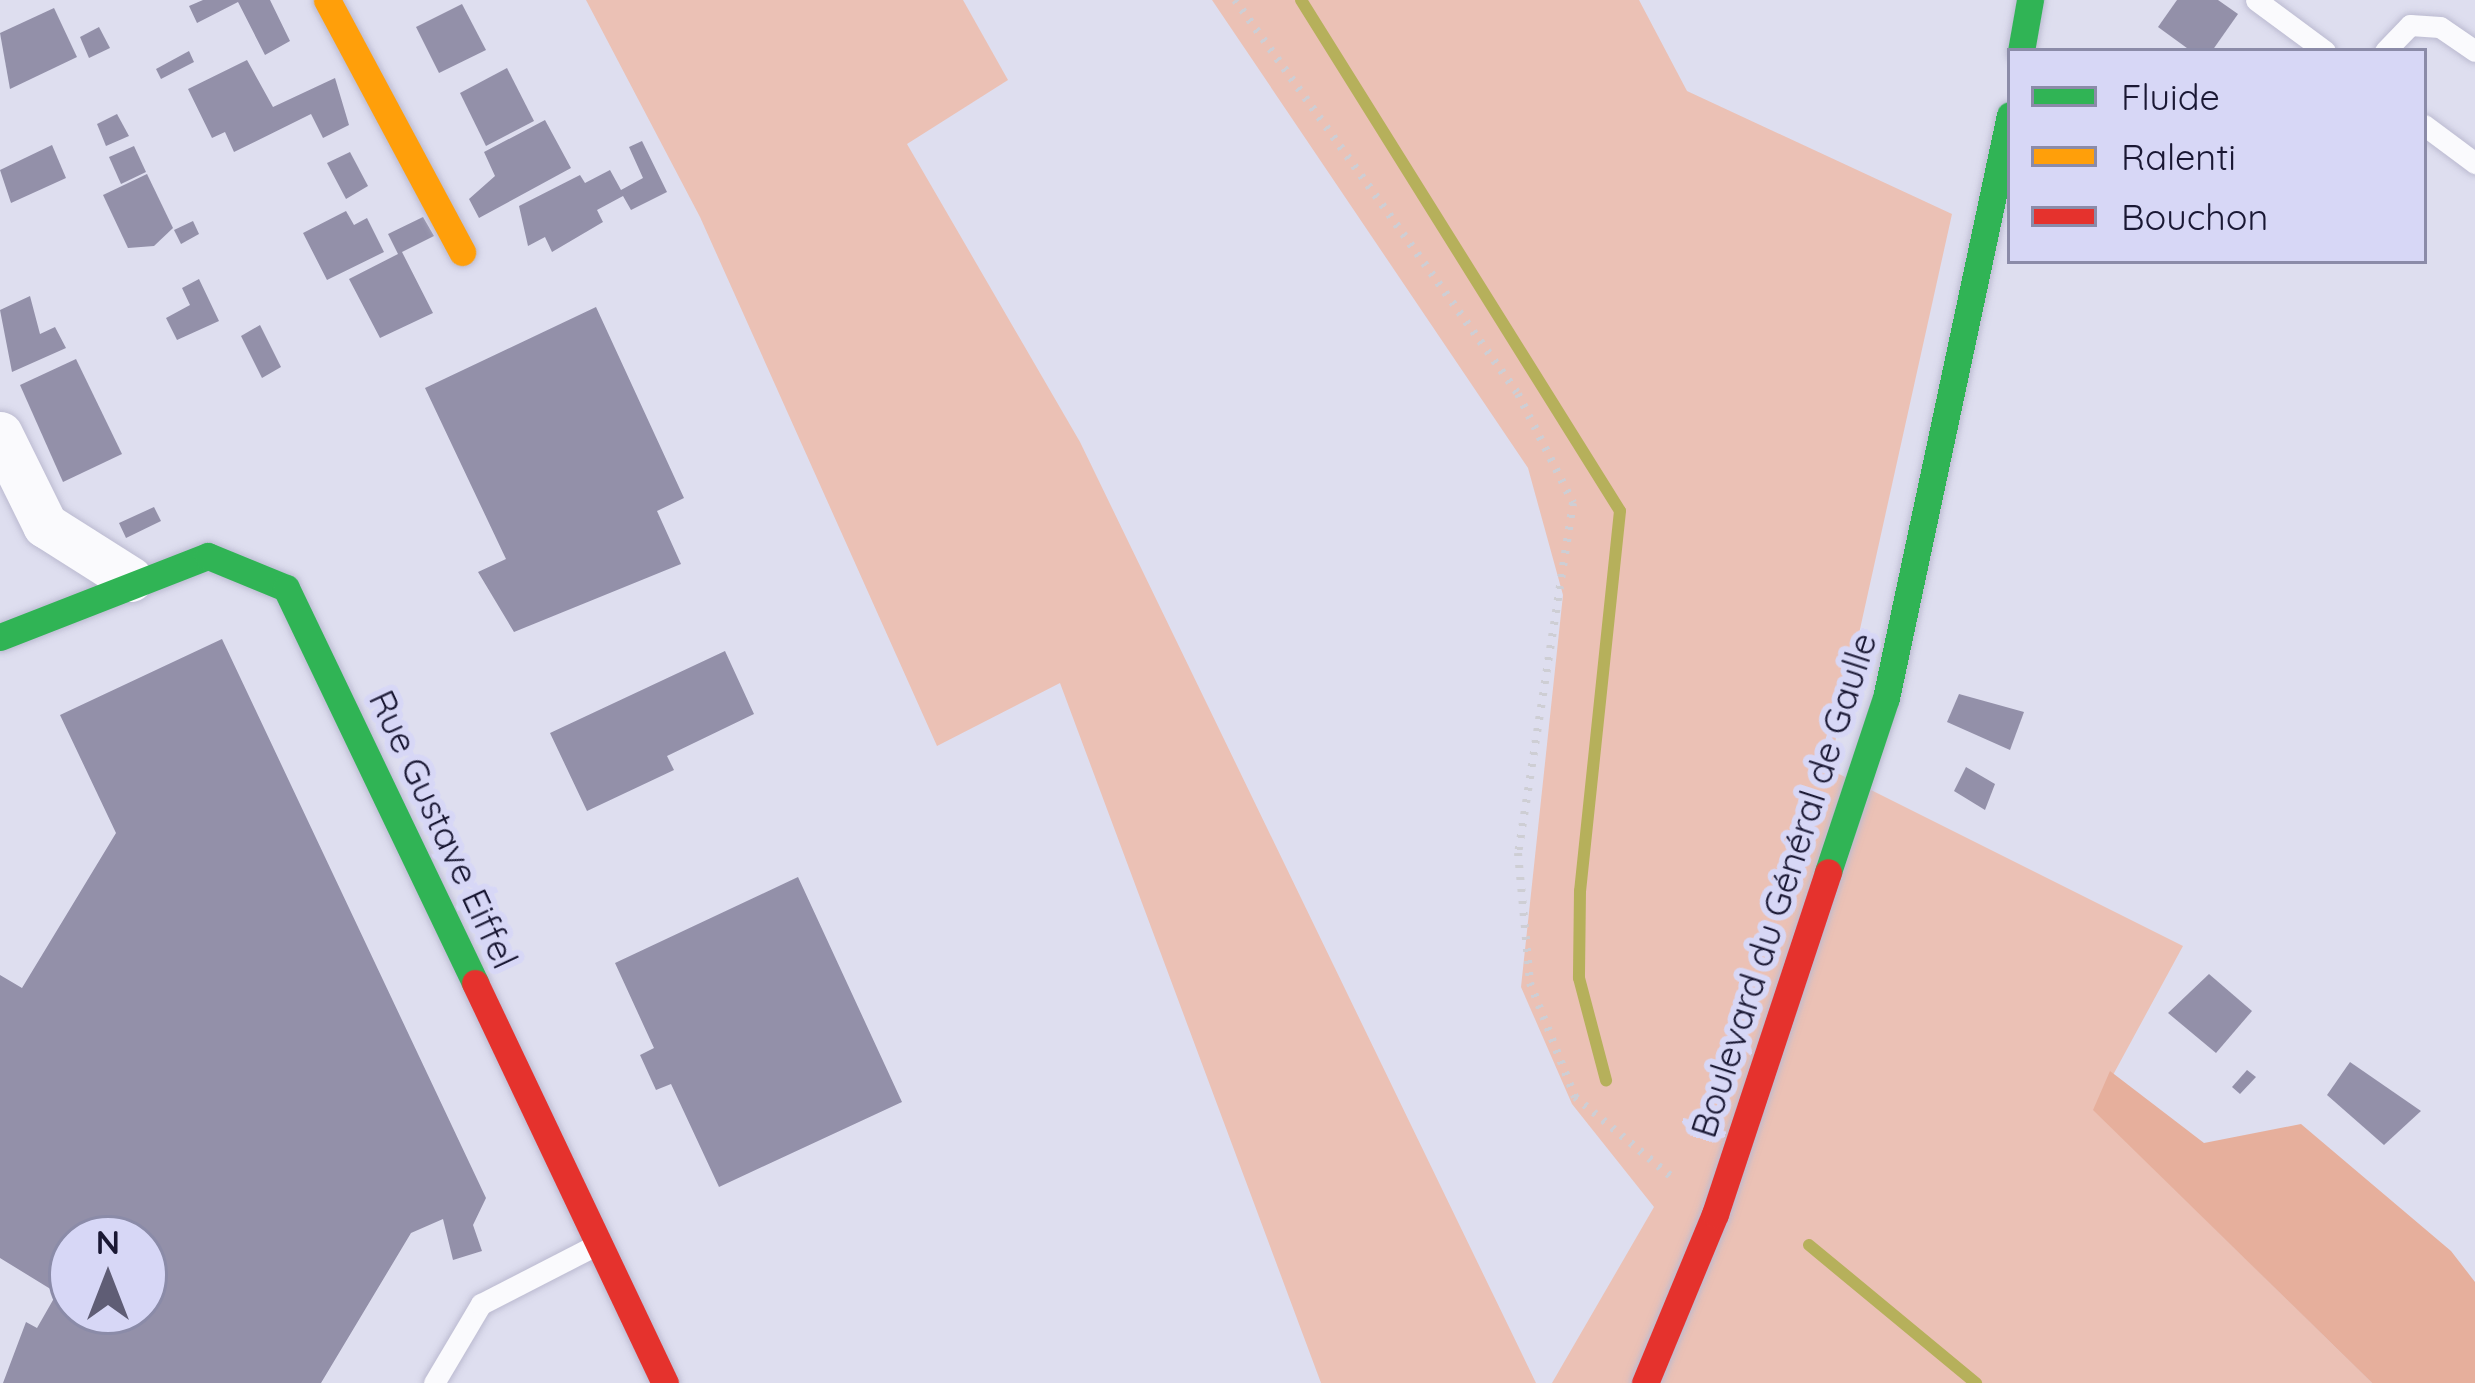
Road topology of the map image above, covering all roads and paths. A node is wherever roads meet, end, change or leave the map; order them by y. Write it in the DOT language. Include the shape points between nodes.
graph roads {
  1 [pos="327,0"];
  2 [pos="1234,0"];
  3 [pos="2030,0"];
  4 [pos="2256,0"];
  5 [pos="2022,48"];
  6 [pos="2321,48"];
  7 [pos="2388,48"];
  8 [pos="2475,51"];
  9 [pos="2427,127"];
  10 [pos="2007,129"];
  11 [pos="2475,163"];
  12 [pos="462,252"];
  13 [pos="0,434"];
  14 [pos="130,579"];
  15 [pos="0,637"];
  16 [pos="1715,1214"];
  17 [pos="598,1244"];
  18 [pos="434,1383"];
  19 [pos="665,1383"];
  20 [pos="1645,1383"];
  1 -- 12 [label="street"];
  2 -- 16 [label="path" via="1518,394 1573,503 1518,853 1530,983 1575,1097"];
  3 -- 5 [label="street"];
  4 -- 6 [label="lane"];
  7 -- 8 [label="lane" via="2410,25 2440,27"];
  9 -- 11 [label="lane"];
  10 -- 16 [label="street, Boulevard du Général de Gaulle" via="1886,698"];
  13 -- 14 [label="street" via="45,525"];
  14 -- 15 [label="street, Rue Gustave Eiffel"];
  14 -- 17 [label="street, Rue Gustave Eiffel" via="208,556 246,562 304,612"];
  16 -- 20 [label="street, Boulevard du Général de Gaulle"];
  17 -- 18 [label="lane" via="482,1304"];
  17 -- 19 [label="street, Rue Gustave Eiffel"];
}
